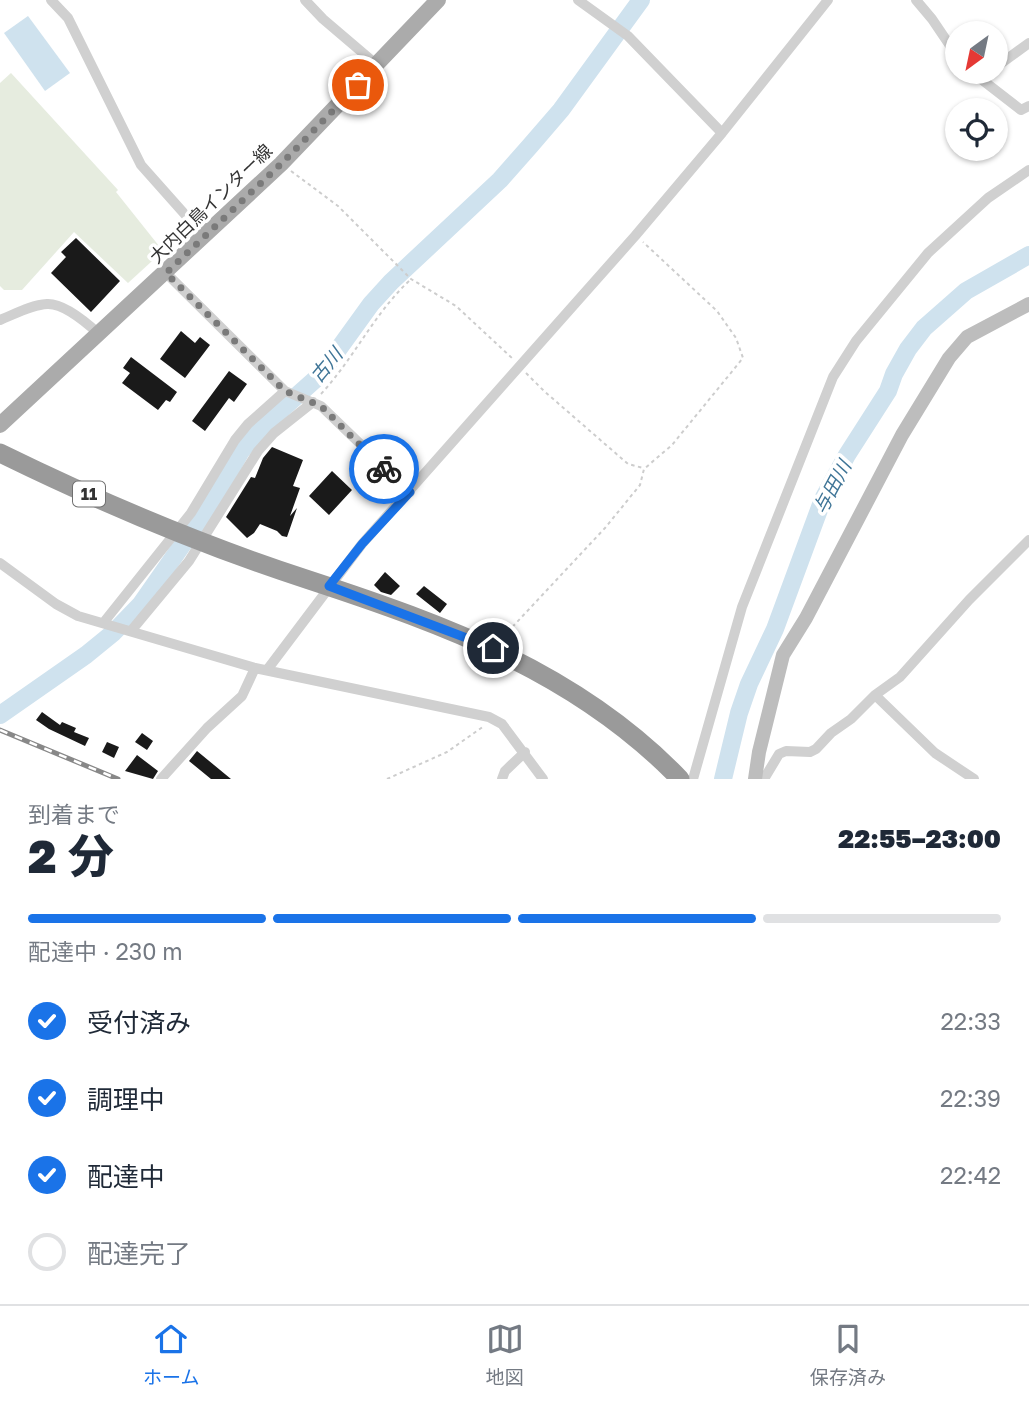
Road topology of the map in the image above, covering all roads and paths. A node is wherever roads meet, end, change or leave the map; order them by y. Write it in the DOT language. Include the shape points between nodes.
graph roads {
  1 [pos="51,0"];
  2 [pos="305,0"];
  3 [pos="438,0"];
  4 [pos="578,0"];
  5 [pos="828,0"];
  6 [pos="916,0"];
  7 [pos="945,38"];
  8 [pos="1029,43"];
  9 [pos="1008,58"];
  10 [pos="377,65"];
  11 [pos="992,84"];
  12 [pos="1029,106"];
  13 [pos="722,133"];
  14 [pos="281,164"];
  15 [pos="1029,170"];
  16 [pos="635,236"];
  17 [pos="205,237"];
  18 [pos="166,273"];
  19 [pos="411,279"];
  20 [pos="1029,304"];
  21 [pos="0,320"];
  22 [pos="99,334"];
  23 [pos="520,366"];
  24 [pos="287,392"];
  25 [pos="311,401"];
  26 [pos="0,425"];
  27 [pos="0,453"];
  28 [pos="644,468"];
  29 [pos="410,492"];
  30 [pos="177,532"];
  31 [pos="200,540"];
  32 [pos="1029,541"];
  33 [pos="0,563"];
  34 [pos="329,586"];
  35 [pos="106,623"];
  36 [pos="129,630"];
  37 [pos="493,648"];
  38 [pos="261,669"];
  39 [pos="876,695"];
  40 [pos="489,717"];
  41 [pos="525,752"];
  42 [pos="161,779"];
  43 [pos="387,779"];
  44 [pos="502,779"];
  45 [pos="543,779"];
  46 [pos="680,779"];
  47 [pos="693,779"];
  48 [pos="755,779"];
  49 [pos="764,779"];
  50 [pos="974,779"];
  1 -- 17 [label="street" via="68,18 141,165"];
  2 -- 10 [label="street"];
  3 -- 10 [label="main road, 大内白鳥インター線"];
  4 -- 13 [label="street" via="628,36"];
  5 -- 13 [label="street"];
  6 -- 7 [label="street"];
  8 -- 9 [label="street"];
  10 -- 14 [label="main road, 大内白鳥インター線"];
  11 -- 12 [label="street" via="1021,110"];
  13 -- 16 [label="street"];
  14 -- 17 [label="main road, 大内白鳥インター線"];
  14 -- 19 [label="path" via="338,206"];
  15 -- 47 [label="street" via="988,198 928,253 856,341 833,377 742,607"];
  16 -- 23 [label="street"];
  16 -- 28 [label="path" via="717,311 736,338 743,358 672,445"];
  17 -- 18 [label="main road, 大内白鳥インター線"];
  18 -- 22 [label="main road, 大内白鳥インター線"];
  18 -- 24 [label="street"];
  19 -- 23 [label="path" via="456,306"];
  19 -- 25 [label="path" via="390,300 346,364"];
  20 -- 48 [label="street" via="967,337 902,435 783,655"];
  21 -- 22 [label="street" via="50,304"];
  22 -- 26 [label="main road, 大内白鳥インター線"];
  23 -- 28 [label="path" via="628,464"];
  23 -- 29 [label="street"];
  24 -- 25 [label="street"];
  24 -- 30 [label="street" via="235,440"];
  25 -- 29 [label="street"];
  25 -- 31 [label="street" via="258,451"];
  27 -- 30 [label="highway, 11"];
  28 -- 37 [label="path" via="640,485 605,528"];
  29 -- 34 [label="street"];
  30 -- 31 [label="highway, 11"];
  30 -- 35 [label="street"];
  31 -- 34 [label="highway, 11"];
  31 -- 36 [label="street" via="189,561"];
  32 -- 39 [label="street" via="900,677"];
  33 -- 35 [label="street" via="56,604"];
  34 -- 37 [label="highway, 11"];
  34 -- 38 [label="street" via="311,614"];
  35 -- 36 [label="street"];
  36 -- 38 [label="street"];
  37 -- 46 [label="highway, 11" via="606,714"];
  38 -- 40 [label="street"];
  38 -- 42 [label="street" via="242,696"];
  39 -- 49 [label="street" via="816,749 779,754"];
  39 -- 50 [label="street" via="936,753"];
  40 -- 41 [label="street" via="502,724"];
  40 -- 43 [label="path" via="477,732 447,752"];
  41 -- 44 [label="street"];
  41 -- 45 [label="street"];
}
